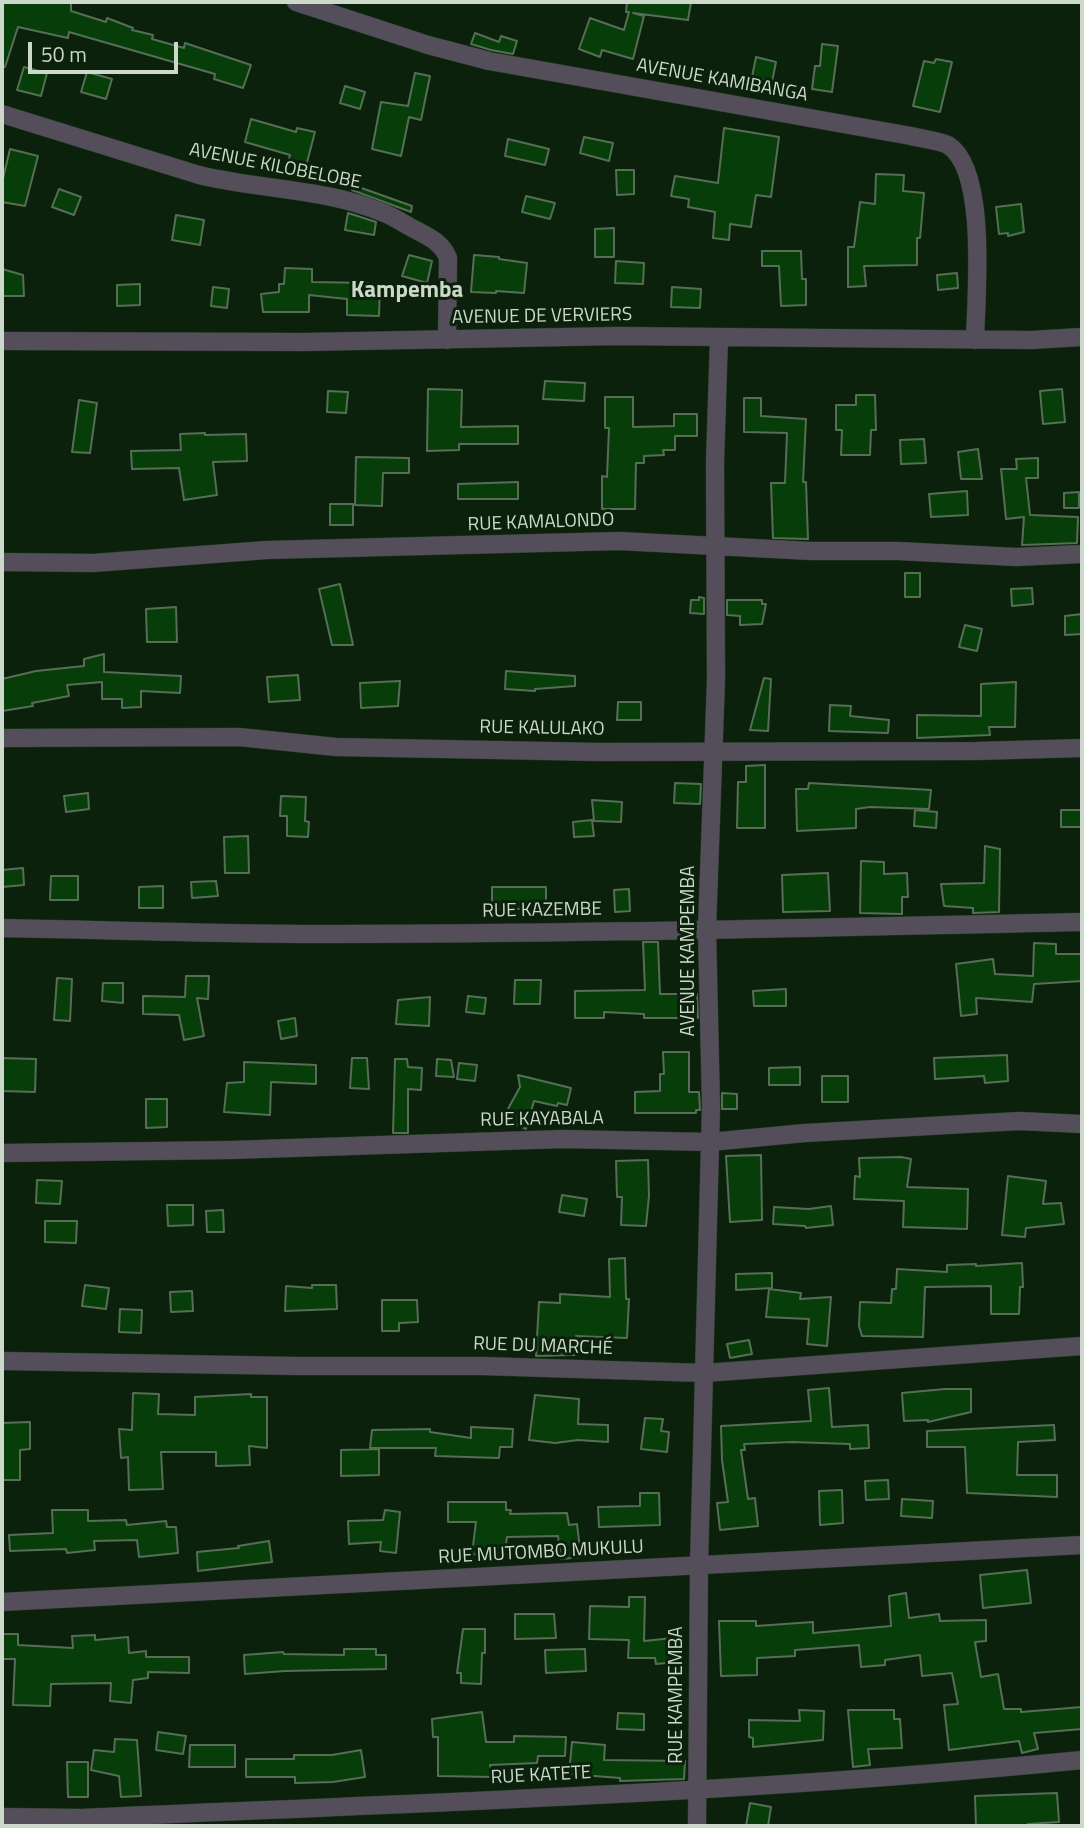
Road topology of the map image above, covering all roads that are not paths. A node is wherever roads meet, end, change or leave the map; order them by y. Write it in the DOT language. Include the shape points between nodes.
graph roads {
  1 [pos="296,2"];
  2 [pos="2,114"];
  3 [pos="719,337"];
  4 [pos="1082,337"];
  5 [pos="447,340"];
  6 [pos="975,340"];
  7 [pos="2,341"];
  8 [pos="716,547"];
  9 [pos="1082,554"];
  10 [pos="2,562"];
  11 [pos="2,738"];
  12 [pos="1082,748"];
  13 [pos="712,751"];
  14 [pos="1082,922"];
  15 [pos="2,928"];
  16 [pos="707,929"];
  17 [pos="1082,1124"];
  18 [pos="710,1142"];
  19 [pos="2,1153"];
  20 [pos="1082,1346"];
  21 [pos="2,1361"];
  22 [pos="704,1373"];
  23 [pos="1082,1545"];
  24 [pos="699,1565"];
  25 [pos="2,1602"];
  26 [pos="1082,1759"];
  27 [pos="697,1790"];
  28 [pos="2,1817"];
  29 [pos="697,1826"];
  1 -- 6 [label="street, AVENUE KAMIBANGA" via="489,61 947,145 961,159 969,178 977,231"];
  2 -- 5 [label="street, AVENUE KILOBELOBE" via="199,175 332,198 385,213 435,240 446,251"];
  3 -- 5 [label="street, AVENUE DE VERVIERS"];
  3 -- 6 [label="street, AVENUE DE VERVIERS"];
  3 -- 8 [label="street, AVENUE KAMPEMBA"];
  4 -- 6 [label="street, AVENUE DE VERVIERS"];
  5 -- 7 [label="street, AVENUE DE VERVIERS"];
  8 -- 9 [label="street, RUE KAMALONDO" via="1016,557"];
  8 -- 10 [label="street, RUE KAMALONDO" via="619,541 267,550 93,563"];
  8 -- 13 [label="street, AVENUE KAMPEMBA"];
  11 -- 13 [label="street, RUE KALULAKO" via="239,737 336,747"];
  12 -- 13 [label="street, RUE KALULAKO"];
  13 -- 16 [label="street, AVENUE KAMPEMBA"];
  14 -- 16 [label="street, RUE KAZEMBE"];
  15 -- 16 [label="street, RUE KAZEMBE" via="203,934"];
  16 -- 18 [label="street, AVENUE KAMPEMBA"];
  17 -- 18 [label="street, RUE KAYABALA" via="993,1122"];
  18 -- 19 [label="street, RUE KAYABALA" via="563,1139"];
  18 -- 22 [label="street, AVENUE KAMPEMBA"];
  20 -- 22 [label="street, RUE DU MARCHÉ"];
  21 -- 22 [label="street, RUE DU MARCHÉ"];
  22 -- 24 [label="street, AVENUE KAMPEMBA"];
  23 -- 24 [label="street, RUE MUTOMBO MUKULU"];
  24 -- 25 [label="street, RUE MUTOMBO MUKULU"];
  24 -- 27 [label="street, RUE KAMPEMBA"];
  26 -- 27 [label="street, RUE KATETE"];
  27 -- 28 [label="street, RUE KATETE" via="82,1818"];
  27 -- 29 [label="street, RUE KAMPEMBA"];
}
